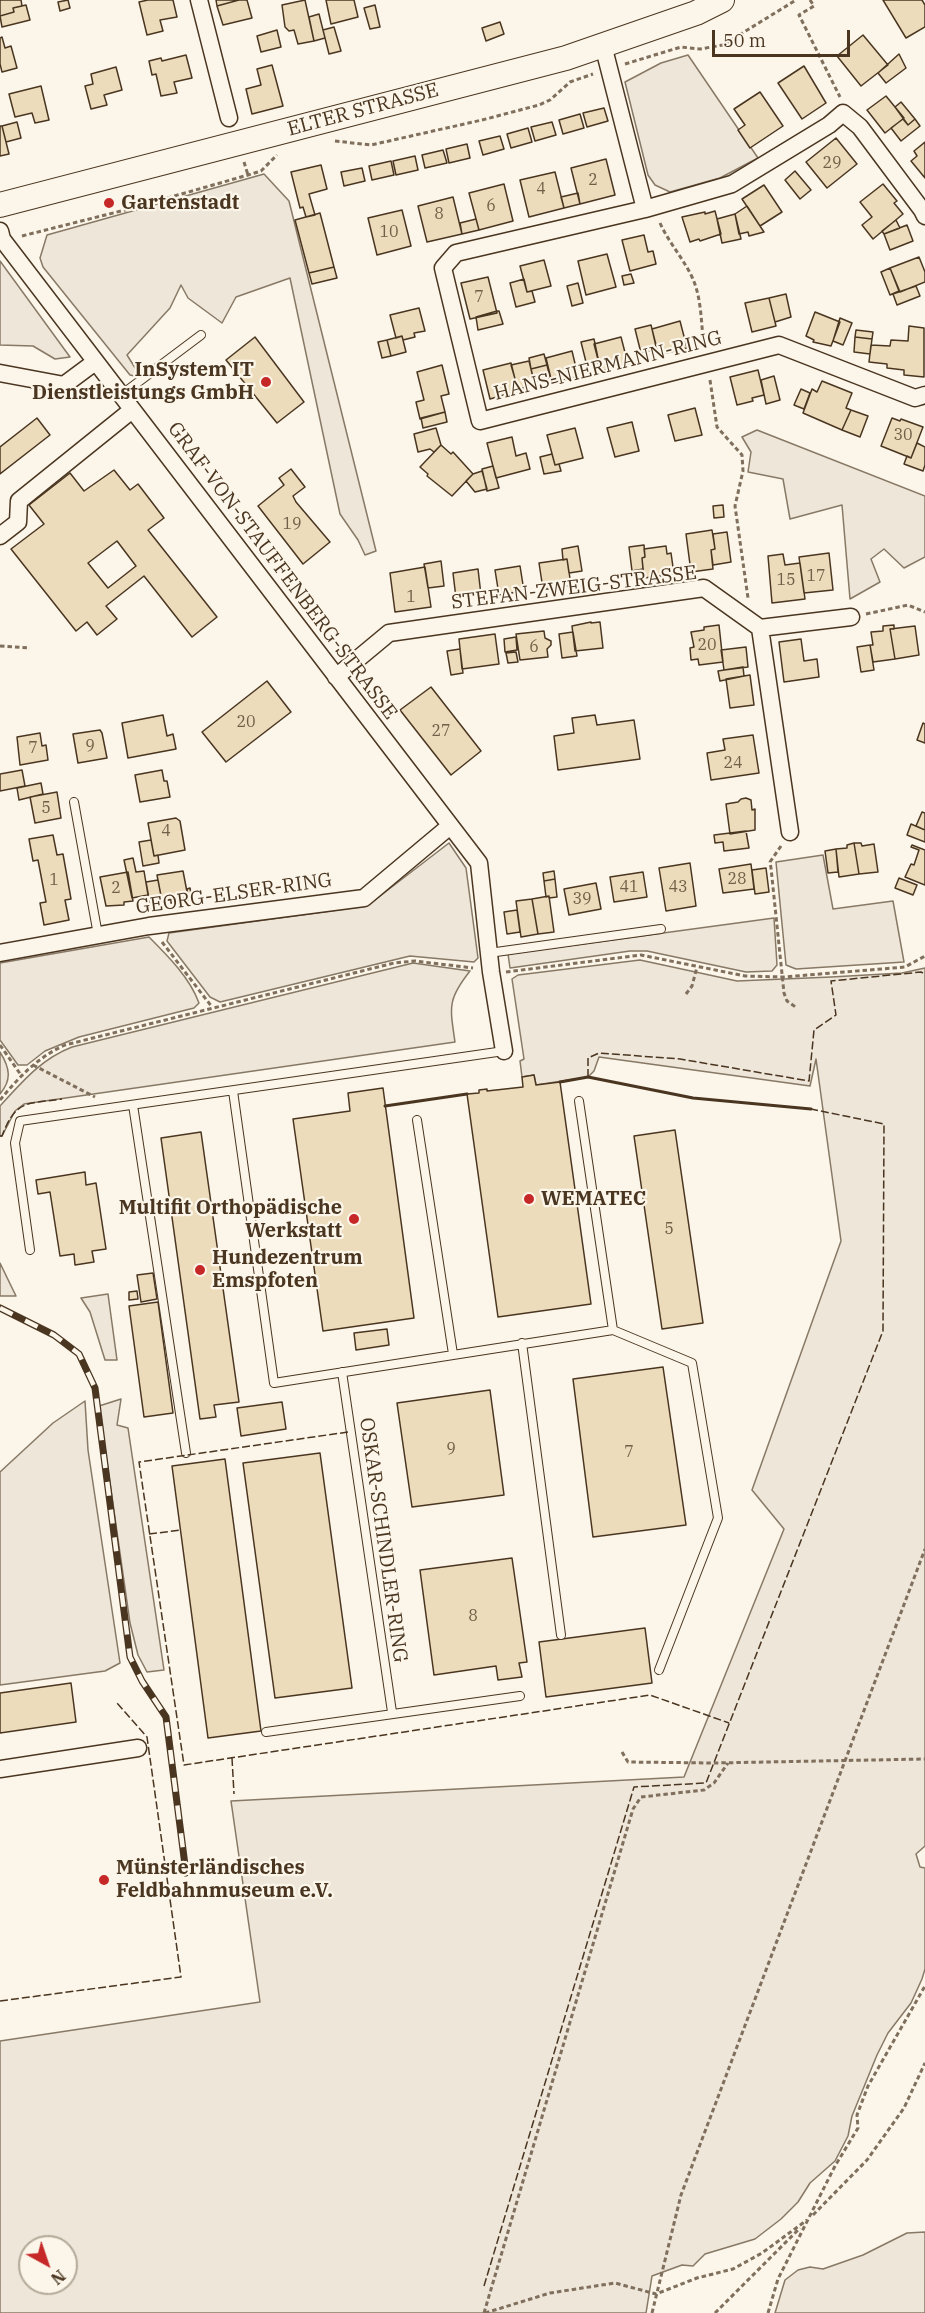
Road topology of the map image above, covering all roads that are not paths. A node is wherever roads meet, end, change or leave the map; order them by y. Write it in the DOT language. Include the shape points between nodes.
graph roads {
  1 [pos="199,0"];
  2 [pos="722,0"];
  3 [pos="603,45"];
  4 [pos="228,118"];
  5 [pos="0,205"];
  6 [pos="645,209"];
  7 [pos="925,216"];
  8 [pos="1,235"];
  9 [pos="201,335"];
  10 [pos="95,362"];
  11 [pos="0,373"];
  12 [pos="121,395"];
  13 [pos="925,395"];
  14 [pos="132,410"];
  15 [pos="0,536"];
  16 [pos="851,616"];
  17 [pos="760,628"];
  18 [pos="336,677"];
  19 [pos="74,802"];
  20 [pos="450,826"];
  21 [pos="790,832"];
  22 [pos="660,929"];
  23 [pos="98,935"];
  24 [pos="0,953"];
  25 [pos="489,953"];
  26 [pos="504,1051"];
  27 [pos="233,1091"];
  28 [pos="579,1101"];
  29 [pos="133,1105"];
  30 [pos="417,1120"];
  31 [pos="30,1250"];
  32 [pos="613,1330"];
  33 [pos="522,1343"];
  34 [pos="453,1354"];
  35 [pos="342,1372"];
  36 [pos="186,1454"];
  37 [pos="561,1635"];
  38 [pos="659,1670"];
  39 [pos="520,1695"];
  40 [pos="392,1712"];
  41 [pos="266,1732"];
  42 [pos="138,1748"];
  43 [pos="0,1769"];
  1 -- 4 [label="street"];
  2 -- 3 [label="main road, ELTER STRASSE"];
  3 -- 5 [label="main road, ELTER STRASSE" via="566,58"];
  3 -- 6 [label="street"];
  6 -- 7 [label="street, HANS-NIERMANN-RING" via="732,184 843,113 860,127"];
  6 -- 13 [label="street, HANS-NIERMANN-RING" via="456,253 443,268 480,421 779,345 915,398"];
  8 -- 10 [label="street, GRAF-VON-STAUFFENBERG-STRASSE"];
  9 -- 12 [label="lane"];
  10 -- 11 [label="street" via="64,385"];
  10 -- 12 [label="street, GRAF-VON-STAUFFENBERG-STRASSE"];
  12 -- 14 [label="street, GRAF-VON-STAUFFENBERG-STRASSE"];
  14 -- 15 [label="street" via="20,501 18,522"];
  14 -- 18 [label="street, GRAF-VON-STAUFFENBERG-STRASSE"];
  16 -- 17 [label="street"];
  17 -- 18 [label="street, STEFAN-ZWEIG-STRASSE" via="704,588 389,633"];
  17 -- 21 [label="street"];
  18 -- 20 [label="street, GRAF-VON-STAUFFENBERG-STRASSE"];
  19 -- 23 [label="lane"];
  20 -- 23 [label="street, GEORG-ELSER-RING" via="364,898"];
  20 -- 25 [label="street, GRAF-VON-STAUFFENBERG-STRASSE" via="479,863"];
  22 -- 25 [label="lane"];
  23 -- 24 [label="street, GEORG-ELSER-RING"];
  25 -- 26 [label="street, GRAF-VON-STAUFFENBERG-STRASSE"];
  26 -- 27 [label="lane"];
  27 -- 29 [label="lane"];
  27 -- 35 [label="lane" via="274,1383"];
  28 -- 32 [label="lane"];
  29 -- 31 [label="lane" via="20,1121 15,1143"];
  29 -- 36 [label="lane"];
  30 -- 34 [label="lane"];
  32 -- 33 [label="lane"];
  32 -- 38 [label="lane" via="692,1363 718,1518"];
  33 -- 34 [label="lane"];
  33 -- 37 [label="lane"];
  34 -- 35 [label="lane"];
  35 -- 40 [label="lane, OSKAR-SCHINDLER-RING"];
  39 -- 40 [label="lane"];
  40 -- 41 [label="lane"];
  42 -- 43 [label="street"];
}
